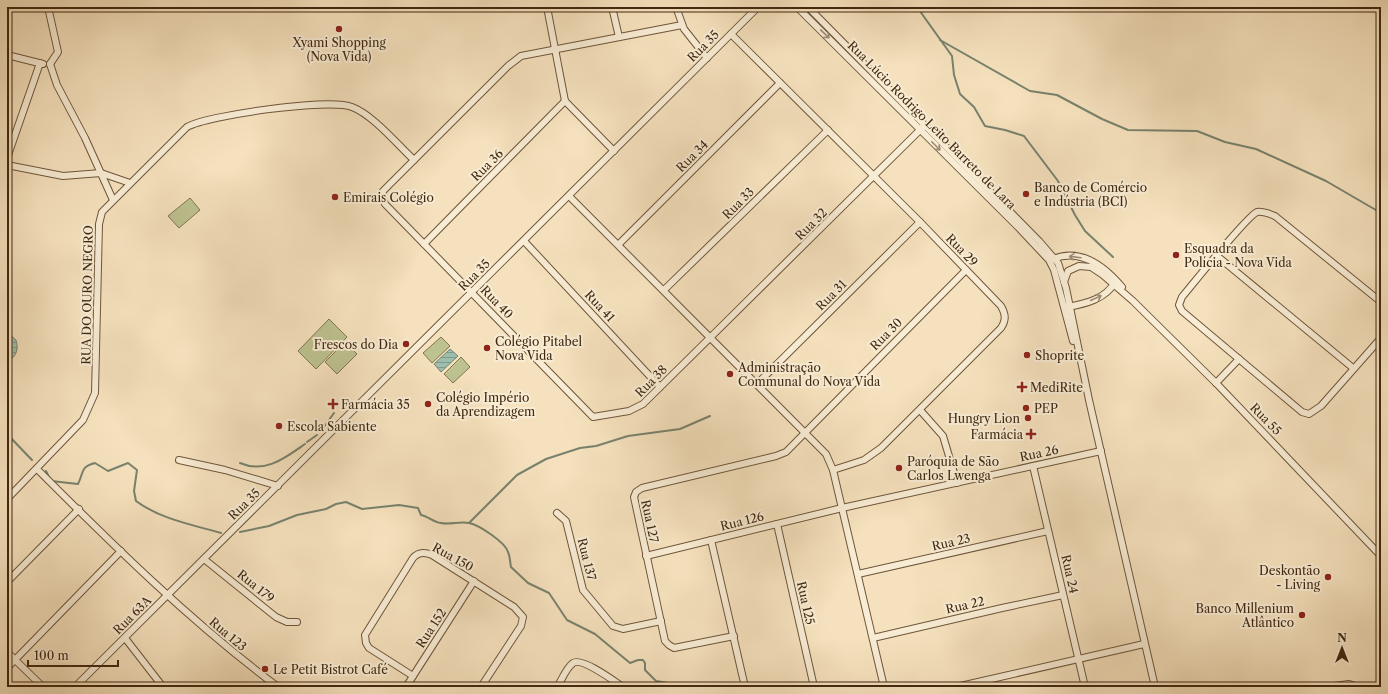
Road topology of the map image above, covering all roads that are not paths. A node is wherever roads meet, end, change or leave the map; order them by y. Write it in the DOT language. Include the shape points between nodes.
graph roads {
  1 [pos="48,7"];
  2 [pos="546,7"];
  3 [pos="612,7"];
  4 [pos="676,7"];
  5 [pos="758,7"];
  6 [pos="797,7"];
  7 [pos="808,7"];
  8 [pos="682,25"];
  9 [pos="7,32"];
  10 [pos="731,34"];
  11 [pos="619,37"];
  12 [pos="556,49"];
  13 [pos="7,51"];
  14 [pos="7,55"];
  15 [pos="707,58"];
  16 [pos="40,63"];
  17 [pos="50,64"];
  18 [pos="780,83"];
  19 [pos="565,101"];
  20 [pos="922,127"];
  21 [pos="828,130"];
  22 [pos="614,151"];
  23 [pos="7,158"];
  24 [pos="414,160"];
  25 [pos="7,165"];
  26 [pos="102,174"];
  27 [pos="874,177"];
  28 [pos="130,183"];
  29 [pos="569,196"];
  30 [pos="113,200"];
  31 [pos="920,222"];
  32 [pos="524,241"];
  33 [pos="424,244"];
  34 [pos="619,244"];
  35 [pos="1217,256"];
  36 [pos="1052,259"];
  37 [pos="966,270"];
  38 [pos="1064,282"];
  39 [pos="1115,282"];
  40 [pos="664,290"];
  41 [pos="472,292"];
  42 [pos="1381,302"];
  43 [pos="1070,307"];
  44 [pos="1063,308"];
  45 [pos="711,338"];
  46 [pos="1381,338"];
  47 [pos="1239,359"];
  48 [pos="1353,368"];
  49 [pos="1083,371"];
  50 [pos="1216,383"];
  51 [pos="757,384"];
  52 [pos="660,386"];
  53 [pos="920,410"];
  54 [pos="593,416"];
  55 [pos="805,431"];
  56 [pos="1101,451"];
  57 [pos="179,460"];
  58 [pos="1033,466"];
  59 [pos="37,469"];
  60 [pos="833,470"];
  61 [pos="957,483"];
  62 [pos="278,486"];
  63 [pos="7,499"];
  64 [pos="842,508"];
  65 [pos="78,509"];
  66 [pos="558,513"];
  67 [pos="777,524"];
  68 [pos="1048,531"];
  69 [pos="711,540"];
  70 [pos="121,551"];
  71 [pos="646,556"];
  72 [pos="1381,556"];
  73 [pos="204,559"];
  74 [pos="858,574"];
  75 [pos="7,582"];
  76 [pos="474,582"];
  77 [pos="167,596"];
  78 [pos="1064,596"];
  79 [pos="661,621"];
  80 [pos="297,622"];
  81 [pos="734,636"];
  82 [pos="125,638"];
  83 [pos="873,638"];
  84 [pos="1144,644"];
  85 [pos="7,652"];
  86 [pos="1078,658"];
  87 [pos="15,660"];
  88 [pos="7,668"];
  89 [pos="413,676"];
  90 [pos="44,687"];
  91 [pos="75,687"];
  92 [pos="163,687"];
  93 [pos="278,687"];
  94 [pos="406,687"];
  95 [pos="481,687"];
  96 [pos="557,687"];
  97 [pos="623,687"];
  98 [pos="745,687"];
  99 [pos="814,687"];
  100 [pos="884,687"];
  101 [pos="956,687"];
  102 [pos="1085,687"];
  103 [pos="1154,687"];
  104 [pos="1327,687"];
  105 [pos="1358,687"];
  1 -- 17 [label="street" via="58,52"];
  2 -- 12 [label="street"];
  3 -- 11 [label="street"];
  4 -- 8 [label="street"];
  5 -- 10 [label="street, Rua 35"];
  6 -- 20 [label="street, Rua Lúcio Rodrigo Leito Barreto de Lara, one-way"];
  7 -- 20 [label="street, Rua Lúcio Rodrigo Leito Barreto de Lara"];
  8 -- 11 [label="street"];
  8 -- 15 [label="street"];
  9 -- 13 [label="street"];
  10 -- 15 [label="street, Rua 35"];
  10 -- 18 [label="street, Rua 29"];
  11 -- 12 [label="street"];
  12 -- 19 [label="street"];
  12 -- 24 [label="street" via="524,55 514,60"];
  14 -- 16 [label="street"];
  15 -- 22 [label="street, Rua 35"];
  16 -- 17 [label="street"];
  16 -- 23 [label="street"];
  17 -- 26 [label="street" via="56,85"];
  18 -- 21 [label="street, Rua 29"];
  18 -- 34 [label="street, Rua 34"];
  19 -- 22 [label="street"];
  19 -- 33 [label="street, Rua 36"];
  20 -- 27 [label="street, Rua 32"];
  20 -- 36 [label="street, Rua Lúcio Rodrigo Leito Barreto de Lara"];
  21 -- 27 [label="street, Rua 29"];
  21 -- 40 [label="street, Rua 33"];
  22 -- 29 [label="street, Rua 35"];
  24 -- 28 [label="street, RUA DO OURO NEGRO" via="371,120 351,106 291,106 192,124"];
  24 -- 33 [label="street, Rua 40" via="385,188 382,197 385,204"];
  25 -- 26 [label="street" via="63,176"];
  26 -- 28 [label="street"];
  26 -- 30 [label="street"];
  27 -- 31 [label="street, Rua 29"];
  27 -- 45 [label="street, Rua 32"];
  28 -- 30 [label="street, RUA DO OURO NEGRO"];
  29 -- 32 [label="street, Rua 35"];
  29 -- 34 [label="street"];
  30 -- 59 [label="street, RUA DO OURO NEGRO" via="102,212 99,224 95,393 83,420"];
  31 -- 37 [label="street, Rua 29"];
  31 -- 51 [label="street, Rua 31"];
  32 -- 41 [label="street, Rua 35"];
  32 -- 52 [label="street, Rua 41"];
  33 -- 41 [label="street, Rua 40"];
  34 -- 40 [label="street"];
  35 -- 42 [label="street" via="1250,217 1258,212 1267,213 1275,216"];
  35 -- 47 [label="street" via="1182,297 1179,305 1182,311"];
  35 -- 48 [label="street"];
  36 -- 38 [label="street"];
  39 -- 36 [label="street, one-way" via="1104,268 1090,260 1067,256"];
  36 -- 44 [label="street"];
  37 -- 53 [label="street, Rua 29" via="1000,306 1005,313 1005,321"];
  37 -- 55 [label="street, Rua 30"];
  38 -- 39 [label="street" via="1066,274 1071,269 1083,265"];
  38 -- 43 [label="street"];
  43 -- 39 [label="street, one-way" via="1104,294"];
  39 -- 50 [label="street, Rua 55"];
  40 -- 45 [label="street"];
  41 -- 54 [label="street, Rua 40"];
  41 -- 62 [label="street, Rua 35"];
  43 -- 44 [label="street"];
  43 -- 49 [label="street"];
  44 -- 49 [label="street"];
  45 -- 51 [label="street"];
  45 -- 52 [label="street, Rua 38"];
  46 -- 48 [label="street"];
  47 -- 48 [label="street" via="1302,412 1309,414 1321,406"];
  47 -- 50 [label="street"];
  49 -- 56 [label="street"];
  50 -- 72 [label="street, Rua 55"];
  51 -- 55 [label="street"];
  52 -- 54 [label="street, Rua 38" via="635,409"];
  53 -- 60 [label="street, Rua 29" via="871,456"];
  53 -- 61 [label="street" via="943,436"];
  55 -- 60 [label="street" via="826,454"];
  55 -- 71 [label="street, Rua 127" via="780,455 638,490 634,498"];
  56 -- 58 [label="street, Rua 26"];
  56 -- 84 [label="street"];
  57 -- 62 [label="street"];
  58 -- 61 [label="street, Rua 26"];
  58 -- 68 [label="street, Rua 24"];
  59 -- 63 [label="street, RUA DO OURO NEGRO"];
  59 -- 65 [label="street, Rua 123"];
  60 -- 64 [label="street"];
  61 -- 64 [label="street, Rua 26"];
  62 -- 73 [label="street, Rua 35"];
  64 -- 67 [label="street, Rua 126"];
  64 -- 74 [label="street"];
  65 -- 70 [label="street, Rua 123"];
  65 -- 75 [label="street"];
  66 -- 79 [label="street, Rua 137" via="566,521 583,590 613,626 623,629"];
  67 -- 69 [label="street, Rua 126"];
  67 -- 99 [label="street, Rua 125"];
  68 -- 74 [label="street, Rua 23"];
  68 -- 78 [label="street, Rua 24"];
  69 -- 71 [label="street, Rua 126"];
  69 -- 81 [label="street"];
  70 -- 77 [label="street, Rua 123"];
  70 -- 87 [label="street"];
  71 -- 79 [label="street, Rua 127"];
  73 -- 77 [label="street, Rua 63A"];
  73 -- 80 [label="street, Rua 179" via="281,620"];
  74 -- 83 [label="street"];
  76 -- 89 [label="street, Rua 152"];
  76 -- 89 [label="street, Rua 150" via="428,554 420,553 413,558 366,632 365,638 370,648"];
  76 -- 95 [label="street, Rua 150" via="518,609 523,617 521,626"];
  77 -- 82 [label="street, Rua 63A"];
  77 -- 93 [label="street, Rua 123"];
  78 -- 83 [label="street, Rua 22"];
  78 -- 86 [label="street, Rua 24"];
  79 -- 81 [label="street, Rua 127" via="665,641 674,648"];
  81 -- 98 [label="street"];
  82 -- 91 [label="street, Rua 63A"];
  82 -- 92 [label="street"];
  83 -- 100 [label="street"];
  84 -- 86 [label="street"];
  84 -- 103 [label="street"];
  85 -- 87 [label="street"];
  86 -- 101 [label="street"];
  86 -- 102 [label="street, Rua 24"];
  87 -- 88 [label="street"];
  87 -- 90 [label="street"];
  89 -- 94 [label="street, Rua 152"];
  96 -- 97 [label="street" via="569,668 579,662"];
  104 -- 105 [label="street" via="1350,684"];
}
